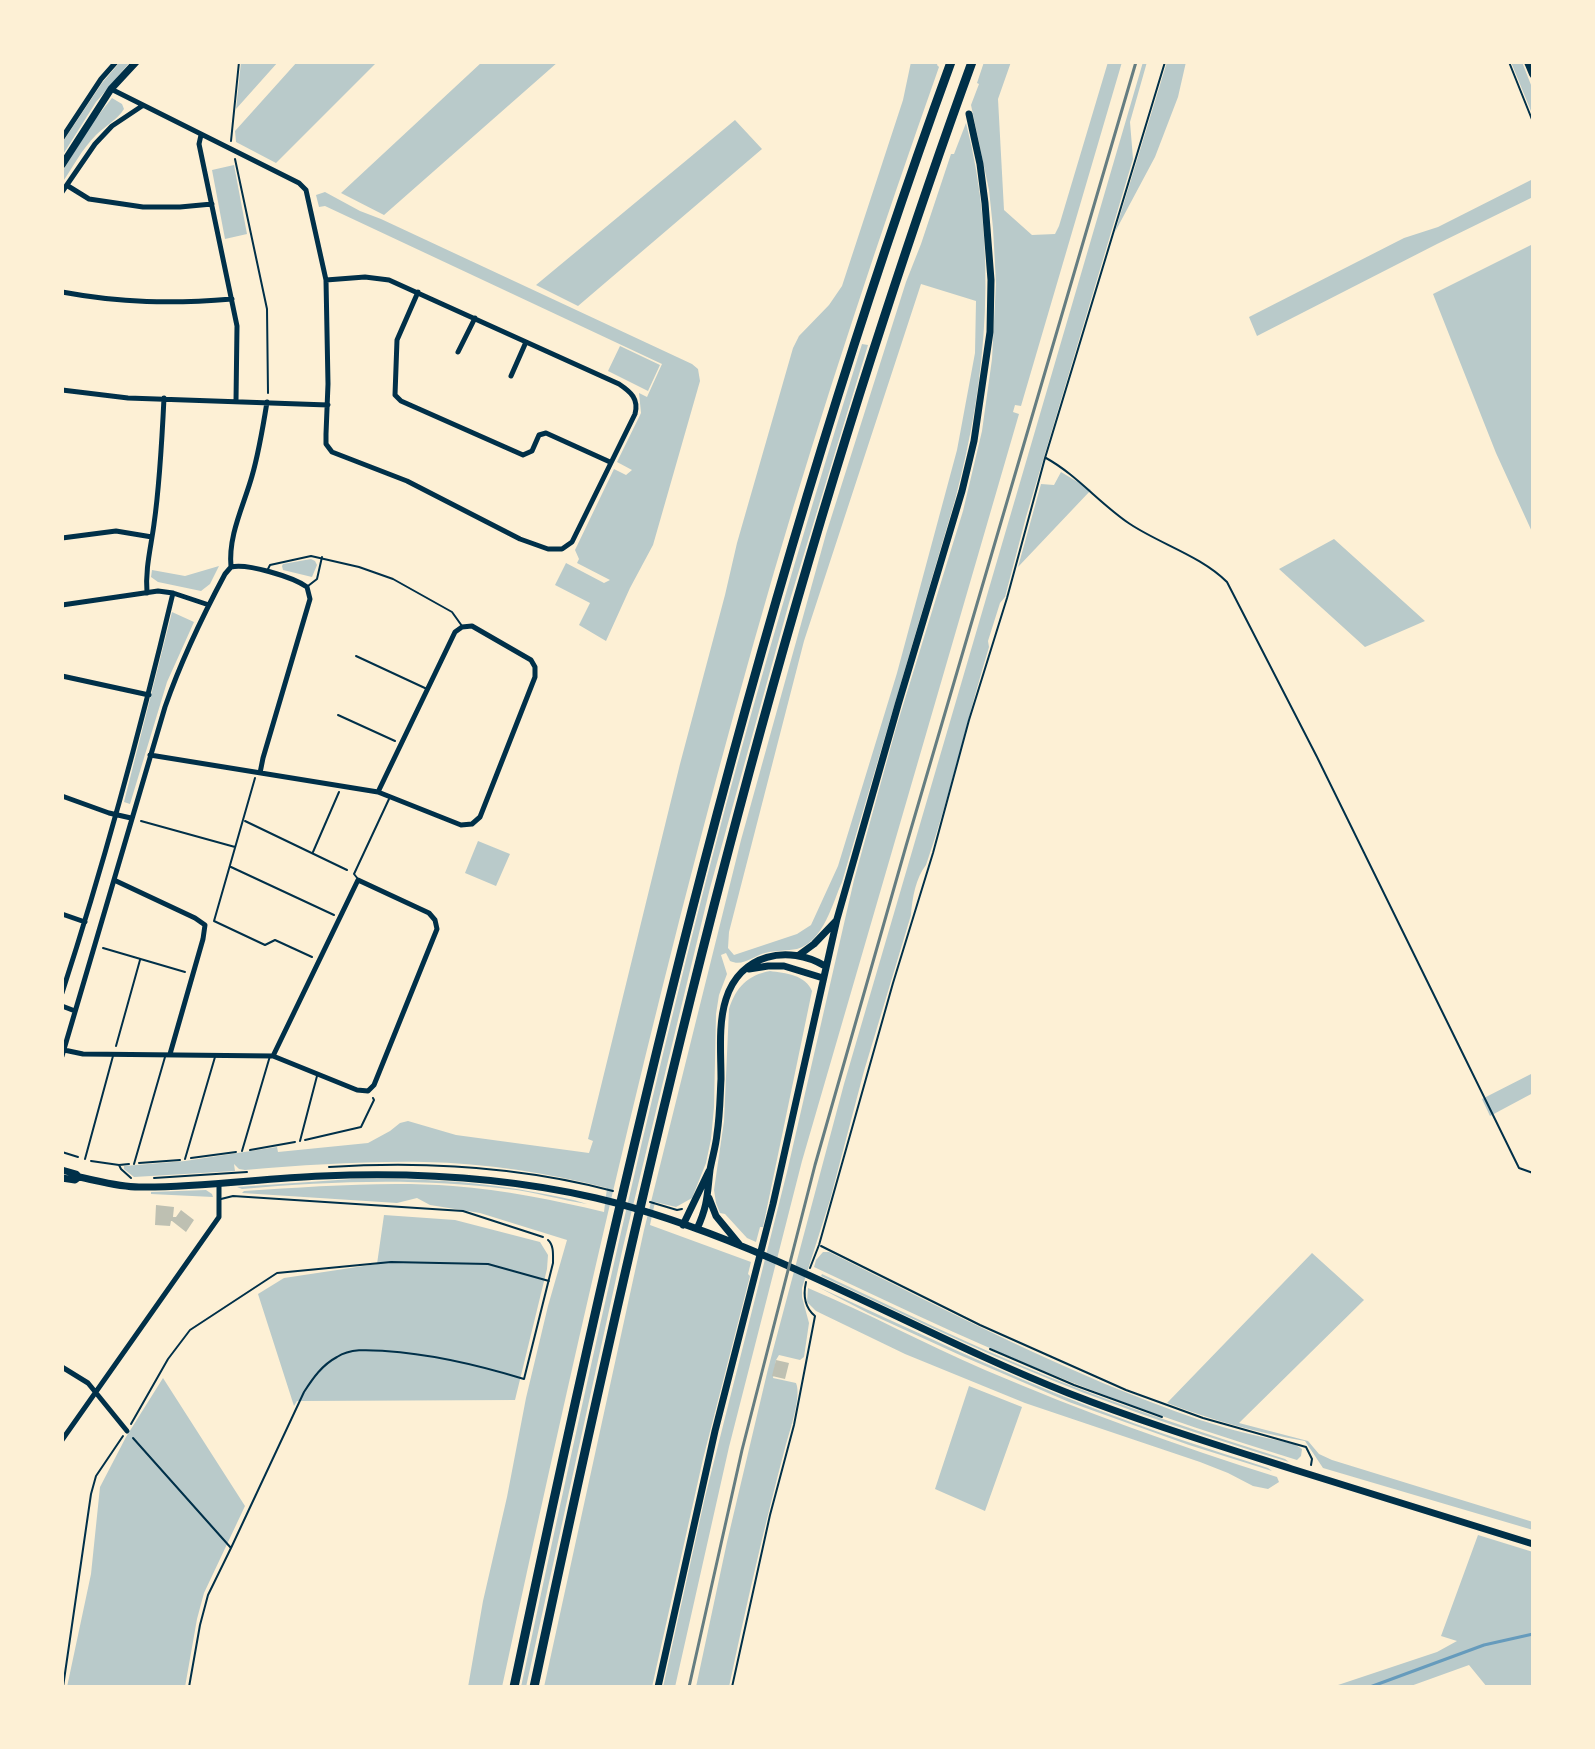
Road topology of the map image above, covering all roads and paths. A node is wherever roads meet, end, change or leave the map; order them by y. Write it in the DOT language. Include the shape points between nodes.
graph roads {
  1 [pos="116,62"];
  2 [pos="136,62"];
  3 [pos="239,62"];
  4 [pos="951,62"];
  5 [pos="972,62"];
  6 [pos="1165,62"];
  7 [pos="1509,62"];
  8 [pos="1528,62"];
  9 [pos="1533,74"];
  10 [pos="111,89"];
  11 [pos="142,106"];
  12 [pos="969,114"];
  13 [pos="1533,122"];
  14 [pos="201,135"];
  15 [pos="62,138"];
  16 [pos="229,147"];
  17 [pos="62,165"];
  18 [pos="68,186"];
  19 [pos="62,192"];
  20 [pos="212,204"];
  21 [pos="326,280"];
  22 [pos="62,292"];
  23 [pos="418,292"];
  24 [pos="232,299"];
  25 [pos="475,318"];
  26 [pos="526,342"];
  27 [pos="458,352"];
  28 [pos="511,376"];
  29 [pos="62,390"];
  30 [pos="164,398"];
  31 [pos="236,401"];
  32 [pos="267,402"];
  33 [pos="328,405"];
  34 [pos="1045,458"];
  35 [pos="610,462"];
  36 [pos="152,537"];
  37 [pos="62,538"];
  38 [pos="322,557"];
  39 [pos="231,567"];
  40 [pos="267,572"];
  41 [pos="307,587"];
  42 [pos="147,593"];
  43 [pos="173,593"];
  44 [pos="62,605"];
  45 [pos="209,605"];
  46 [pos="462,627"];
  47 [pos="356,656"];
  48 [pos="62,676"];
  49 [pos="427,689"];
  50 [pos="149,695"];
  51 [pos="338,715"];
  52 [pos="401,744"];
  53 [pos="150,755"];
  54 [pos="259,773"];
  55 [pos="341,785"];
  56 [pos="378,792"];
  57 [pos="62,796"];
  58 [pos="390,797"];
  59 [pos="115,815"];
  60 [pos="131,818"];
  61 [pos="244,820"];
  62 [pos="236,848"];
  63 [pos="312,853"];
  64 [pos="230,866"];
  65 [pos="354,874"];
  66 [pos="114,880"];
  67 [pos="358,880"];
  68 [pos="62,914"];
  69 [pos="340,918"];
  70 [pos="837,919"];
  71 [pos="85,922"];
  72 [pos="94,946"];
  73 [pos="799,955"];
  74 [pos="140,959"];
  75 [pos="320,960"];
  76 [pos="825,966"];
  77 [pos="747,969"];
  78 [pos="193,974"];
  79 [pos="823,978"];
  80 [pos="62,993"];
  81 [pos="62,1006"];
  82 [pos="75,1011"];
  83 [pos="63,1053"];
  84 [pos="168,1054"];
  85 [pos="113,1055"];
  86 [pos="215,1055"];
  87 [pos="272,1056"];
  88 [pos="318,1074"];
  89 [pos="368,1091"];
  90 [pos="300,1141"];
  91 [pos="242,1151"];
  92 [pos="62,1152"];
  93 [pos="71,1155"];
  94 [pos="85,1159"];
  95 [pos="185,1159"];
  96 [pos="91,1160"];
  97 [pos="134,1164"];
  98 [pos="710,1169"];
  99 [pos="62,1170"];
  100 [pos="1533,1173"];
  101 [pos="79,1177"];
  102 [pos="62,1178"];
  103 [pos="219,1183"];
  104 [pos="709,1197"];
  105 [pos="220,1199"];
  106 [pos="666,1207"];
  107 [pos="687,1209"];
  108 [pos="683,1225"];
  109 [pos="697,1229"];
  110 [pos="543,1237"];
  111 [pos="819,1245"];
  112 [pos="740,1246"];
  113 [pos="549,1281"];
  114 [pos="989,1349"];
  115 [pos="62,1367"];
  116 [pos="96,1391"];
  117 [pos="1171,1420"];
  118 [pos="127,1431"];
  119 [pos="62,1440"];
  120 [pos="1311,1466"];
  121 [pos="1533,1544"];
  122 [pos="231,1548"];
  123 [pos="63,1687"];
  124 [pos="189,1687"];
  125 [pos="514,1687"];
  126 [pos="534,1687"];
  127 [pos="658,1687"];
  128 [pos="732,1687"];
  1 -- 15 [label="street"];
  2 -- 10 [label="main road"];
  3 -- 16 [label="path"];
  4 -- 125 [label="highway" via="850,361 736,742 629,1165"];
  5 -- 126 [label="highway" via="840,456 731,837 624,1271"];
  6 -- 34 [label="path"];
  7 -- 13 [label="path"];
  8 -- 9 [label="highway"];
  10 -- 11 [label="street"];
  10 -- 17 [label="main road"];
  11 -- 14 [label="street"];
  11 -- 18 [label="street" via="95,144"];
  12 -- 70 [label="main road" via="980,164 990,266 990,332 979,419"];
  14 -- 16 [label="street"];
  14 -- 20 [label="street"];
  16 -- 21 [label="street" via="306,190"];
  16 -- 32 [label="path" via="267,309"];
  18 -- 19 [label="street"];
  18 -- 20 [label="street" via="89,199 143,207"];
  20 -- 24 [label="street"];
  21 -- 23 [label="street" via="377,277"];
  21 -- 33 [label="street"];
  22 -- 24 [label="street" via="128,302"];
  23 -- 25 [label="street"];
  23 -- 35 [label="street" via="397,340 395,395 401,401 523,455 546,433"];
  24 -- 31 [label="street"];
  25 -- 26 [label="street"];
  25 -- 27 [label="street"];
  26 -- 28 [label="street"];
  26 -- 35 [label="street" via="633,395 637,408"];
  29 -- 30 [label="street"];
  30 -- 31 [label="street"];
  30 -- 36 [label="street"];
  31 -- 32 [label="street"];
  32 -- 33 [label="street"];
  32 -- 39 [label="street" via="233,539"];
  33 -- 35 [label="street" via="326,444 332,452 407,481 548,549 572,542"];
  34 -- 100 [label="path" via="1129,523 1227,582 1519,1168"];
  34 -- 111 [label="path"];
  36 -- 37 [label="street" via="116,531"];
  36 -- 42 [label="street"];
  38 -- 40 [label="lane" via="270,565"];
  38 -- 41 [label="lane" via="317,579"];
  38 -- 46 [label="lane" via="393,579 452,612"];
  39 -- 40 [label="street" via="241,564"];
  39 -- 45 [label="street"];
  40 -- 41 [label="street"];
  41 -- 54 [label="street" via="310,599"];
  42 -- 43 [label="street"];
  42 -- 44 [label="street"];
  43 -- 45 [label="street"];
  43 -- 50 [label="street"];
  45 -- 53 [label="street" via="178,669"];
  46 -- 49 [label="street"];
  46 -- 58 [label="street" via="472,626 535,667 480,817 461,825"];
  47 -- 49 [label="lane"];
  48 -- 50 [label="street"];
  49 -- 52 [label="street"];
  50 -- 59 [label="street"];
  51 -- 52 [label="path"];
  52 -- 56 [label="street"];
  53 -- 54 [label="street"];
  53 -- 60 [label="street"];
  54 -- 55 [label="street"];
  54 -- 61 [label="path"];
  55 -- 56 [label="street"];
  55 -- 63 [label="path"];
  56 -- 58 [label="street"];
  57 -- 59 [label="street"];
  58 -- 65 [label="lane"];
  59 -- 60 [label="street"];
  59 -- 71 [label="street"];
  60 -- 62 [label="path"];
  60 -- 66 [label="street"];
  61 -- 62 [label="path"];
  61 -- 63 [label="path"];
  62 -- 64 [label="path"];
  63 -- 65 [label="path"];
  64 -- 69 [label="path"];
  64 -- 75 [label="path" via="214,921 265,945 275,940"];
  65 -- 67 [label="lane"];
  66 -- 72 [label="street"];
  66 -- 78 [label="street" via="205,925"];
  67 -- 69 [label="street"];
  67 -- 89 [label="street" via="429,913 437,929"];
  68 -- 71 [label="street"];
  69 -- 75 [label="street"];
  70 -- 73 [label="main road"];
  70 -- 76 [label="main road"];
  71 -- 80 [label="street"];
  72 -- 74 [label="path"];
  72 -- 82 [label="street"];
  73 -- 76 [label="main road"];
  73 -- 77 [label="main road" via="773,955"];
  74 -- 78 [label="path"];
  74 -- 85 [label="path"];
  75 -- 87 [label="street"];
  76 -- 79 [label="main road"];
  77 -- 79 [label="main road" via="784,966"];
  77 -- 98 [label="main road" via="724,1003 719,1121"];
  78 -- 84 [label="street"];
  79 -- 127 [label="main road"];
  81 -- 82 [label="street"];
  82 -- 83 [label="street"];
  83 -- 85 [label="street"];
  84 -- 85 [label="street"];
  84 -- 86 [label="street"];
  84 -- 97 [label="lane"];
  85 -- 94 [label="lane"];
  86 -- 87 [label="street"];
  86 -- 95 [label="lane"];
  87 -- 88 [label="street"];
  87 -- 91 [label="lane"];
  88 -- 89 [label="street"];
  88 -- 90 [label="lane"];
  89 -- 90 [label="path" via="374,1100 361,1127"];
  90 -- 91 [label="path"];
  91 -- 95 [label="path"];
  92 -- 93 [label="path"];
  95 -- 97 [label="path"];
  96 -- 97 [label="path"];
  98 -- 104 [label="main road"];
  98 -- 108 [label="main road"];
  99 -- 101 [label="main road"];
  101 -- 102 [label="main road"];
  101 -- 103 [label="main road" via="138,1187"];
  103 -- 105 [label="street"];
  103 -- 108 [label="main road" via="435,1174 510,1181 595,1198"];
  104 -- 109 [label="main road"];
  104 -- 112 [label="main road" via="716,1216"];
  105 -- 110 [label="lane" via="463,1211"];
  105 -- 116 [label="street" via="219,1217"];
  106 -- 107 [label="path"];
  108 -- 109 [label="main road"];
  109 -- 112 [label="main road"];
  110 -- 113 [label="path" via="553,1251"];
  111 -- 120 [label="path" via="1126,1390 1306,1447"];
  111 -- 128 [label="path" via="804,1290 805,1304 815,1316 794,1425"];
  112 -- 121 [label="main road" via="1067,1393"];
  113 -- 118 [label="path" via="474,1263 391,1262 277,1273 184,1336"];
  113 -- 122 [label="path" via="524,1379 444,1358 382,1351 339,1355 323,1367 304,1392"];
  114 -- 117 [label="path"];
  115 -- 116 [label="street"];
  116 -- 118 [label="street"];
  116 -- 119 [label="street"];
  118 -- 122 [label="path"];
  118 -- 123 [label="path" via="96,1476 91,1494"];
  122 -- 124 [label="path" via="208,1595"];
}
